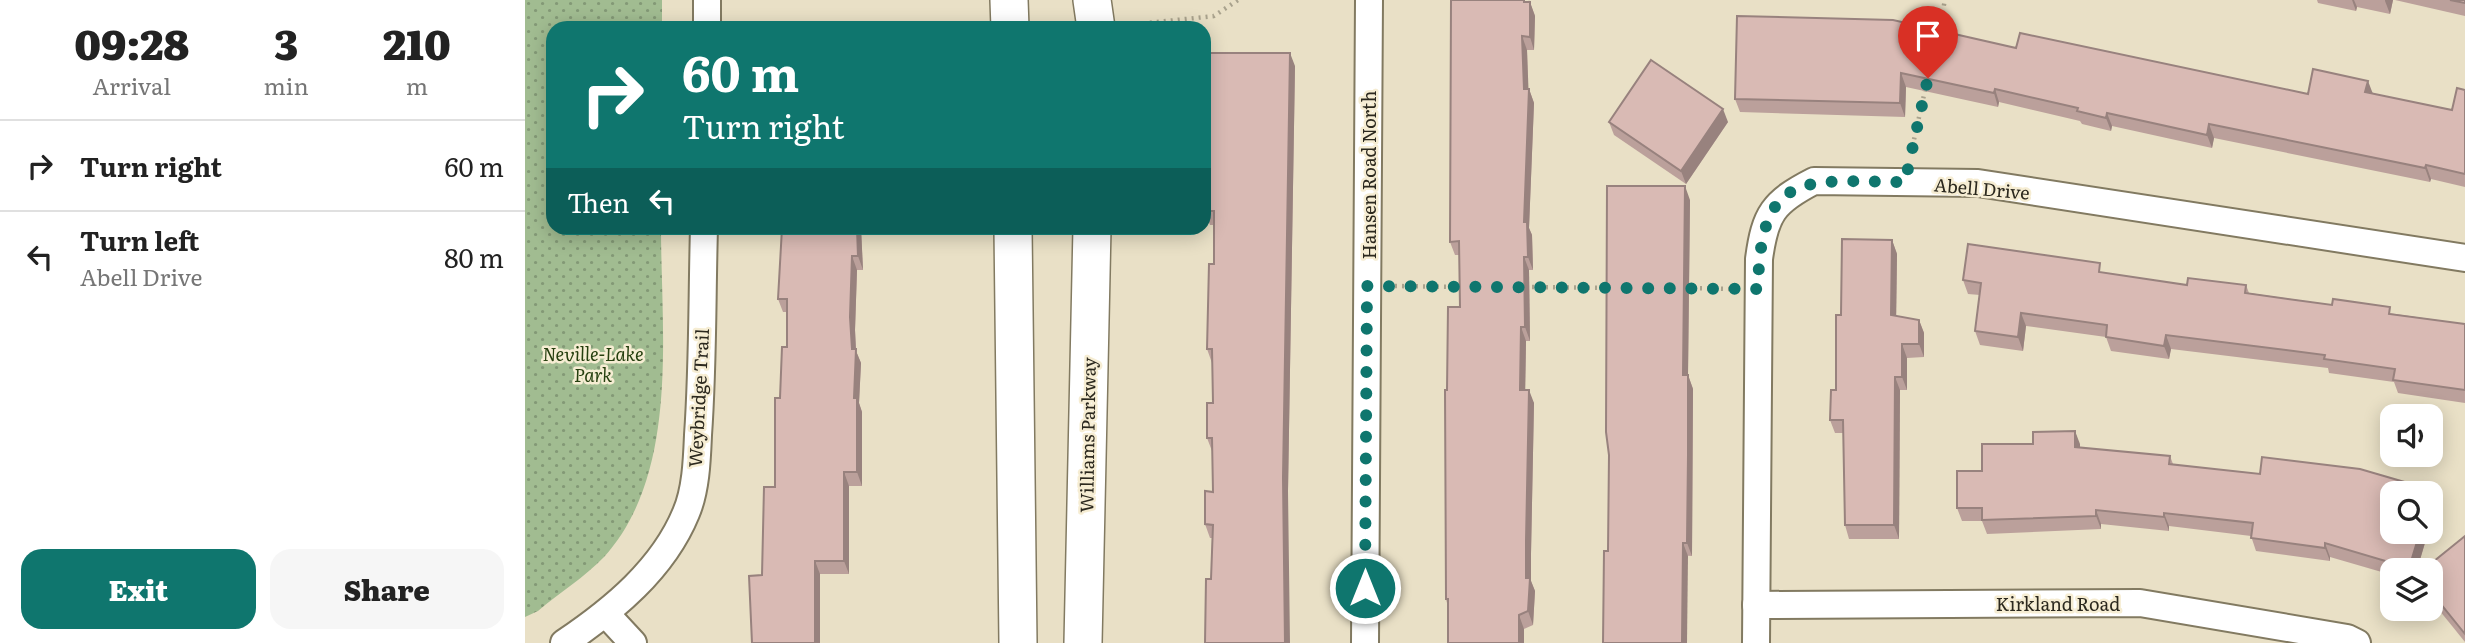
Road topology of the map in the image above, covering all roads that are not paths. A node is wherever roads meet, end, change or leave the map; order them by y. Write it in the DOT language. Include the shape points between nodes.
graph roads {
  1 [pos="707,0"];
  2 [pos="1009,0"];
  3 [pos="1092,0"];
  4 [pos="1369,0"];
  5 [pos="707,21"];
  6 [pos="1010,21"];
  7 [pos="1104,21"];
  8 [pos="703,235"];
  9 [pos="1013,235"];
  10 [pos="1092,235"];
  11 [pos="2465,258"];
  12 [pos="1756,604"];
  13 [pos="607,615"];
  14 [pos="564,643"];
  15 [pos="633,643"];
  16 [pos="1018,643"];
  17 [pos="1083,643"];
  18 [pos="1365,643"];
  19 [pos="1756,643"];
  20 [pos="2357,643"];
  1 -- 5 [label="street"];
  2 -- 6 [label="main road"];
  3 -- 7 [label="main road"];
  4 -- 18 [label="street, Hansen Road North"];
  8 -- 13 [label="street, Weybridge Trail" via="701,405 687,512 653,567"];
  9 -- 16 [label="main road"];
  10 -- 17 [label="main road, Williams Parkway"];
  11 -- 12 [label="street, Abell Drive" via="1978,183 1814,181 1777,203 1763,226 1758,289"];
  12 -- 19 [label="street, Abell Drive"];
  12 -- 20 [label="street, Kirkland Road" via="2140,603"];
  13 -- 14 [label="street, Weybridge Trail"];
  13 -- 15 [label="street"];
}
